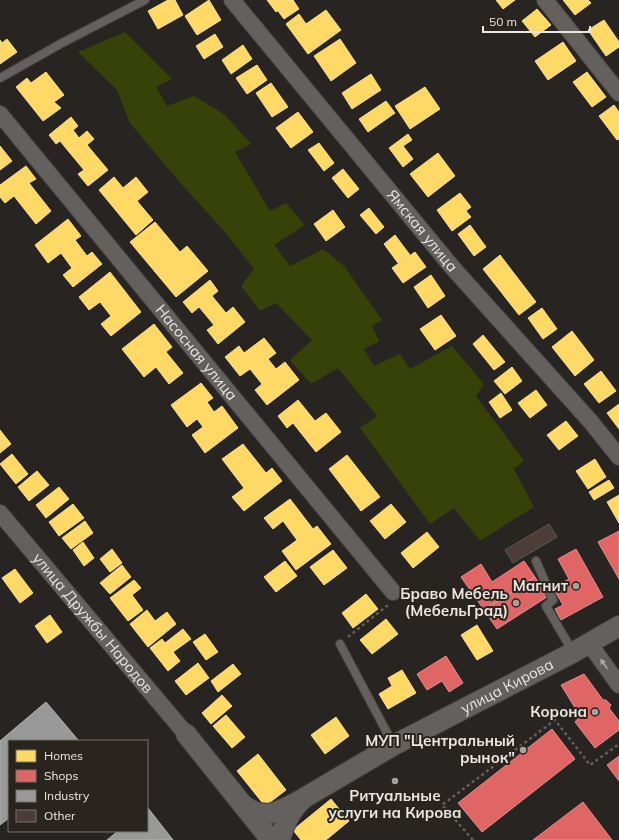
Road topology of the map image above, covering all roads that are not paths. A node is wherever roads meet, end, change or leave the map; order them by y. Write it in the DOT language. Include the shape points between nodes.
graph roads {
  1 [pos="145,0"];
  2 [pos="232,0"];
  3 [pos="545,0"];
  4 [pos="0,78"];
  5 [pos="619,93"];
  6 [pos="0,114"];
  7 [pos="619,457"];
  8 [pos="0,513"];
  9 [pos="536,561"];
  10 [pos="393,592"];
  11 [pos="619,626"];
  12 [pos="340,644"];
  13 [pos="582,648"];
  14 [pos="619,685"];
  15 [pos="186,734"];
  16 [pos="394,745"];
  17 [pos="304,798"];
  18 [pos="243,805"];
  19 [pos="271,840"];
  20 [pos="280,840"];
  1 -- 4 [label="lane"];
  2 -- 7 [label="street, Ямская улица" via="452,267 591,422"];
  3 -- 5 [label="street"];
  6 -- 10 [label="street, Насосная улица"];
  8 -- 15 [label="street, улица Дружбы Народов"];
  9 -- 13 [label="lane" via="553,600 546,606"];
  11 -- 13 [label="street, улица Кирова"];
  12 -- 16 [label="lane"];
  14 -- 13 [label="street, one-way"];
  13 -- 16 [label="street, улица Кирова"];
  15 -- 18 [label="street"];
  16 -- 17 [label="street, улица Кирова"];
  17 -- 18 [label="street" via="284,809 266,814 253,812"];
  17 -- 20 [label="street" via="290,813"];
  18 -- 19 [label="street"];
}
